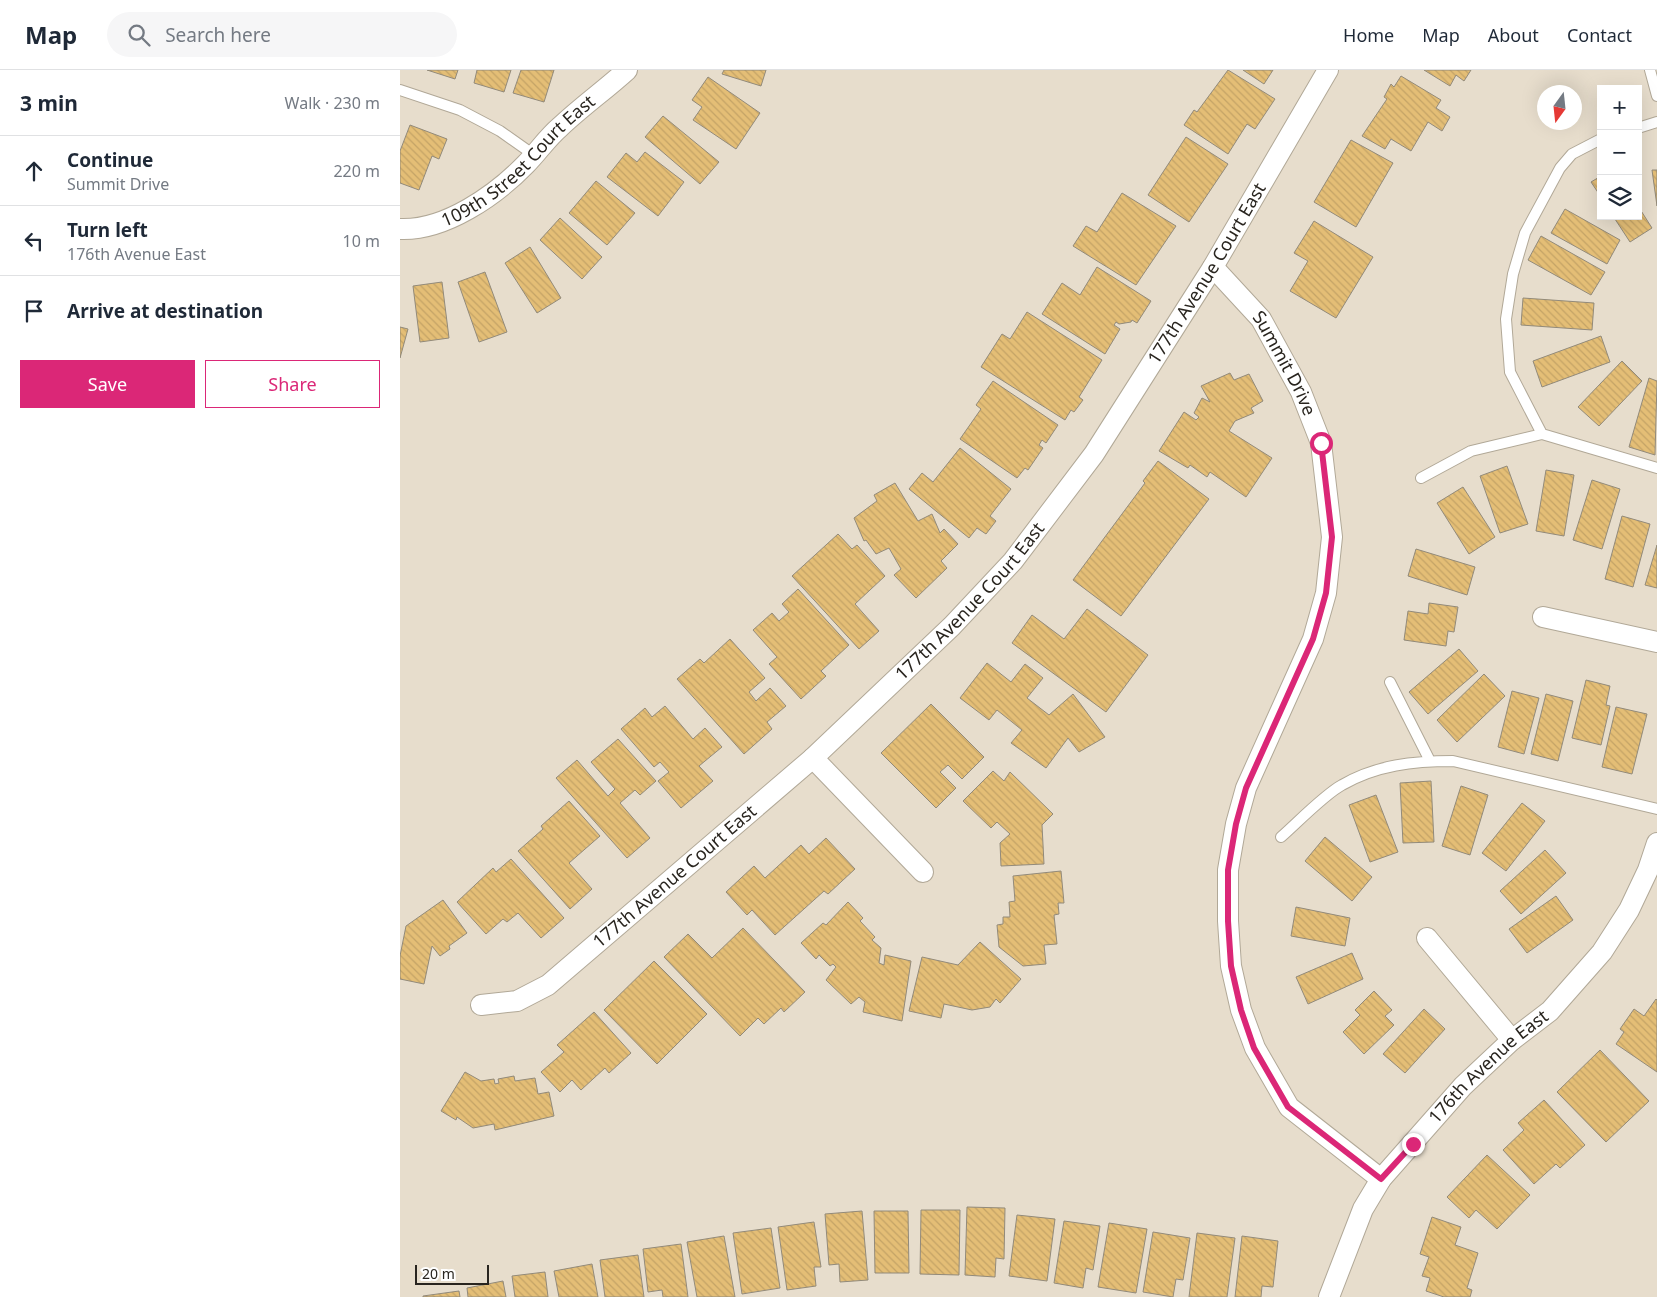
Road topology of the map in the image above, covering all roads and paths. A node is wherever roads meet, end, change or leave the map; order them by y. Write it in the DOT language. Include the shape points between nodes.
graph roads {
  1 [pos="627,70"];
  2 [pos="1328,70"];
  3 [pos="1650,70"];
  4 [pos="400,90"];
  5 [pos="1657,96"];
  6 [pos="1657,122"];
  7 [pos="1642,127"];
  8 [pos="1597,141"];
  9 [pos="534,155"];
  10 [pos="400,229"];
  11 [pos="1214,267"];
  12 [pos="1542,434"];
  13 [pos="1657,468"];
  14 [pos="1421,478"];
  15 [pos="1543,616"];
  16 [pos="1657,642"];
  17 [pos="1390,682"];
  18 [pos="813,758"];
  19 [pos="1430,761"];
  20 [pos="1657,809"];
  21 [pos="1281,838"];
  22 [pos="1657,843"];
  23 [pos="923,872"];
  24 [pos="1427,938"];
  25 [pos="481,1005"];
  26 [pos="1512,1040"];
  27 [pos="1381,1179"];
  28 [pos="1328,1297"];
  1 -- 9 [label="street, 109th Street Court East" via="578,110"];
  2 -- 11 [label="street, 177th Avenue Court East"];
  3 -- 5 [label="lane"];
  4 -- 9 [label="lane" via="460,110 500,131"];
  6 -- 7 [label="lane"];
  8 -- 12 [label="lane" via="1572,154 1560,168 1525,233 1513,274 1506,319 1510,372"];
  9 -- 10 [label="street, 109th Street Court East" via="496,191 473,207 425,226"];
  11 -- 18 [label="street, 177th Avenue Court East" via="1094,454 1013,561 952,626"];
  11 -- 27 [label="street, Summit Drive" via="1261,319 1301,392 1321,443 1332,537 1326,593 1313,639 1246,788 1236,824 1228,870 1231,966 1254,1048 1288,1107"];
  12 -- 13 [label="lane"];
  12 -- 14 [label="lane" via="1471,451"];
  15 -- 16 [label="street"];
  17 -- 19 [label="lane"];
  18 -- 23 [label="street"];
  18 -- 25 [label="street, 177th Avenue Court East" via="548,985 517,1001"];
  19 -- 20 [label="lane" via="1453,761"];
  19 -- 21 [label="lane" via="1387,766 1341,785"];
  22 -- 26 [label="street, 176th Avenue East" via="1629,910 1602,952 1550,1011"];
  24 -- 26 [label="street"];
  26 -- 27 [label="street, 176th Avenue East" via="1463,1086"];
  27 -- 28 [label="street, 176th Avenue East" via="1363,1209"];
}
